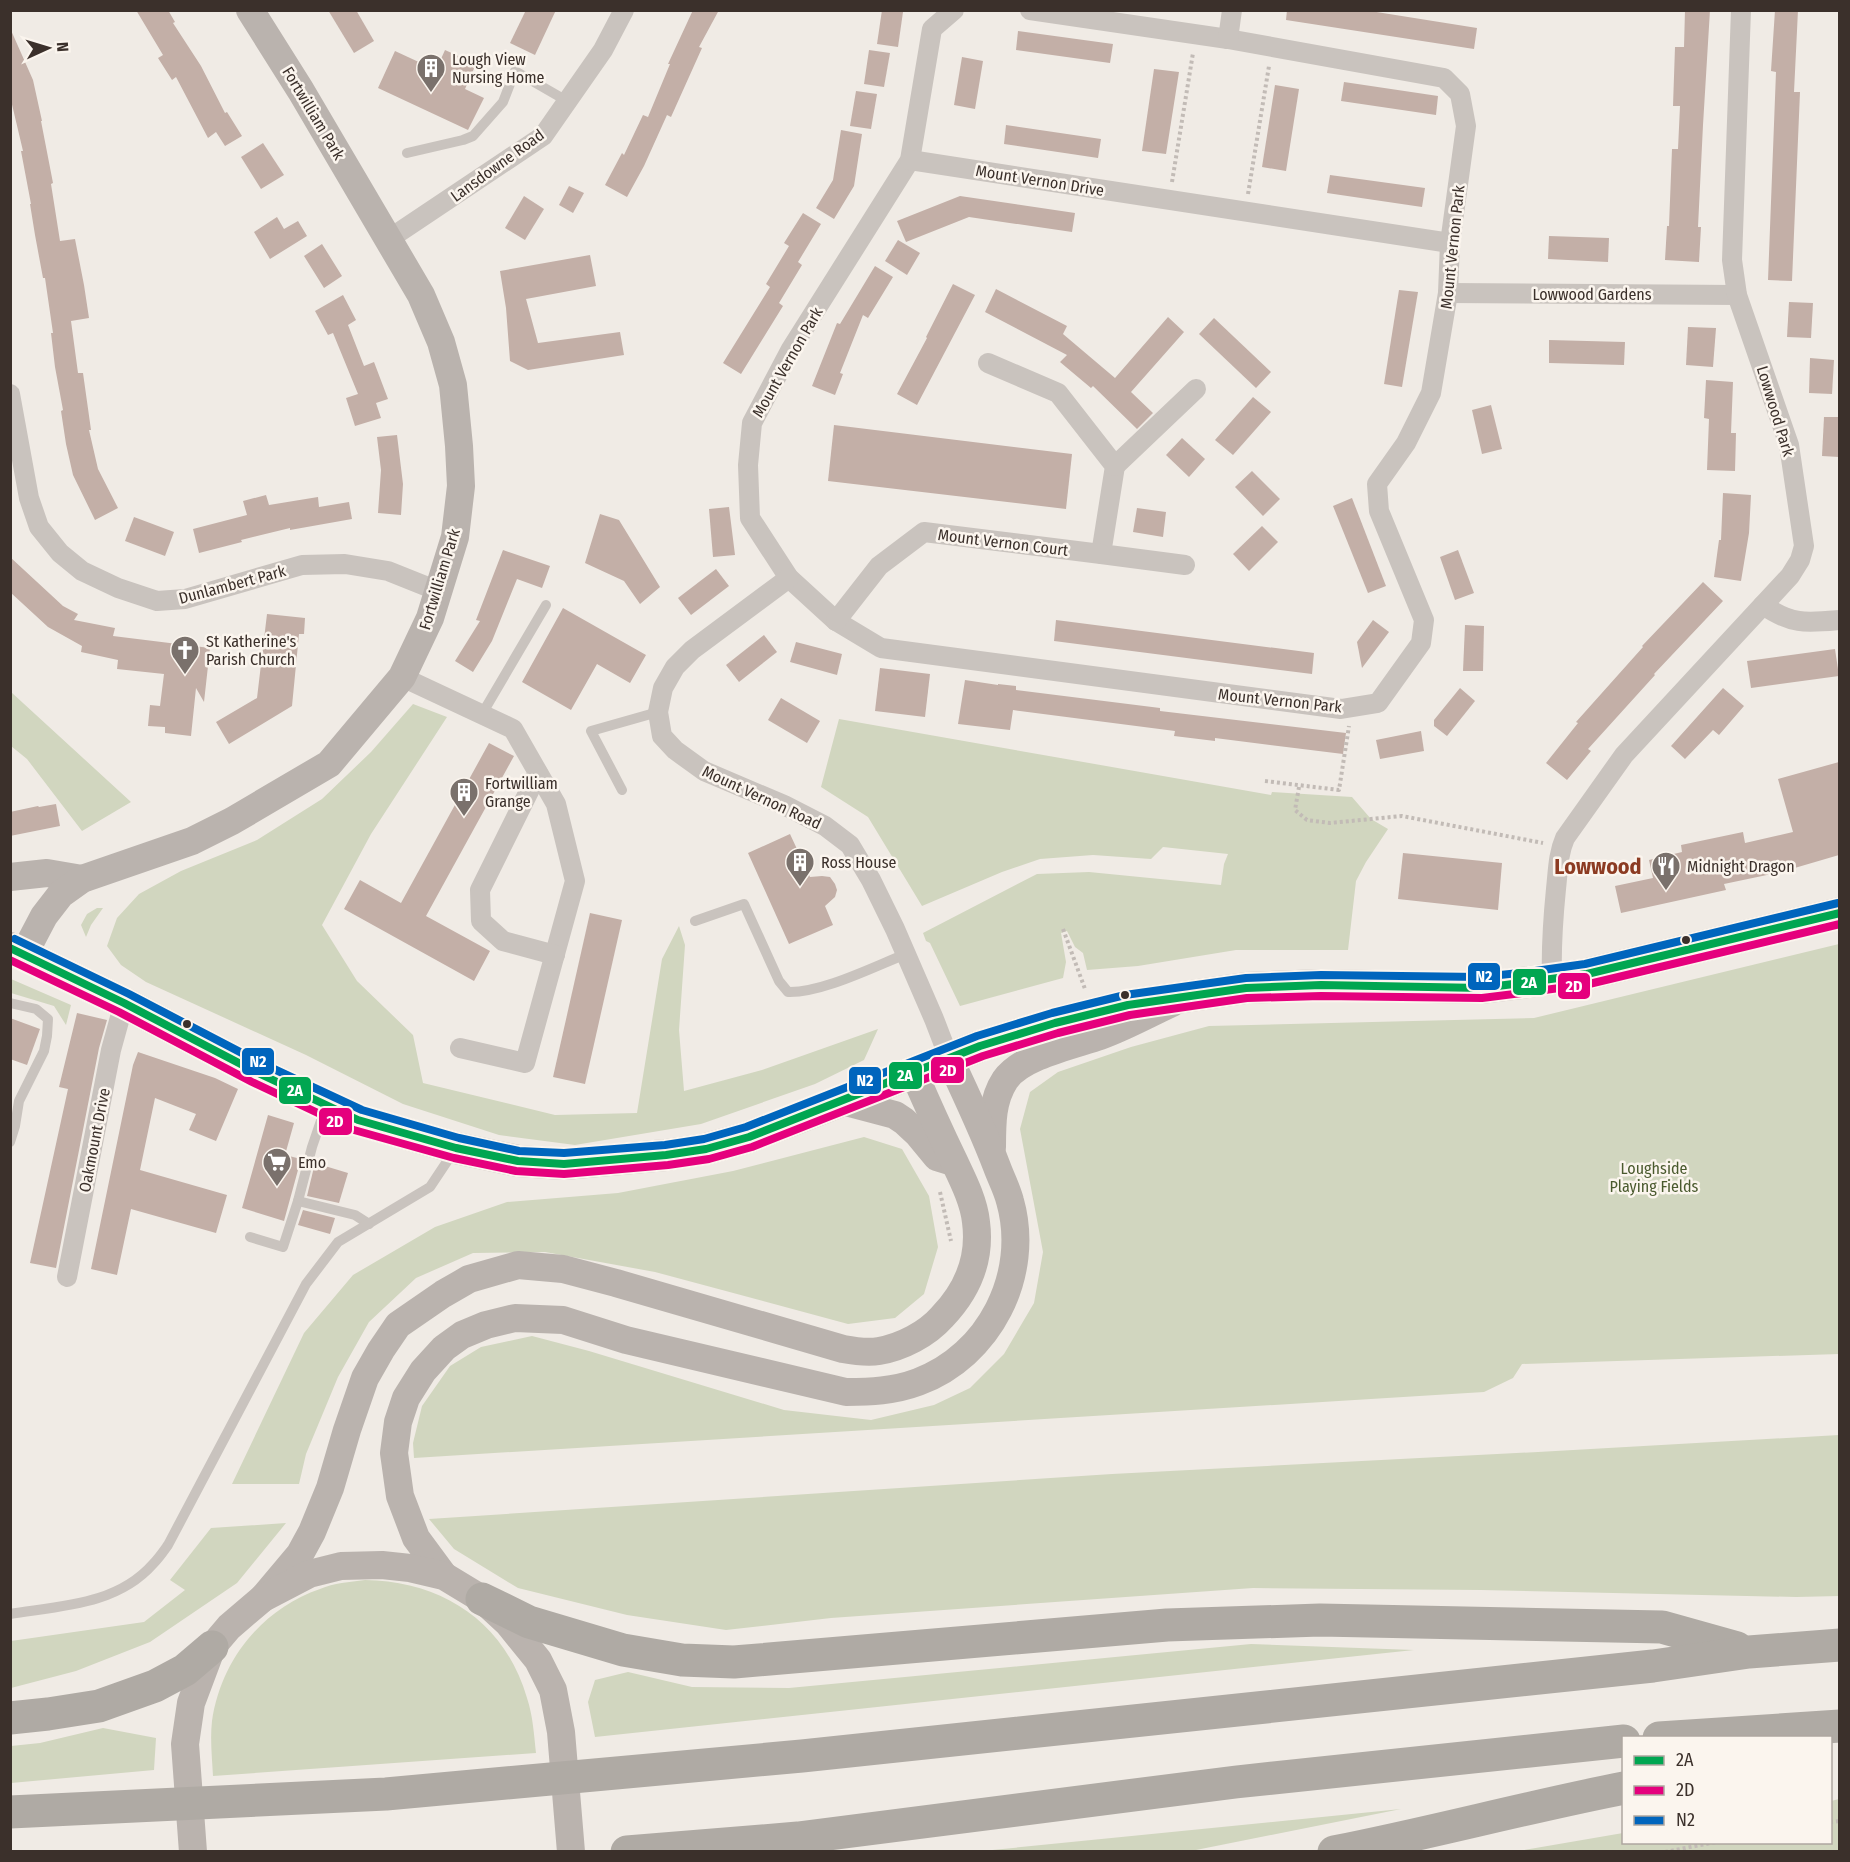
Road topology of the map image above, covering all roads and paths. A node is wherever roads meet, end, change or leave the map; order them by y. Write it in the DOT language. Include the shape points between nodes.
graph roads {
  1 [pos="250,10"];
  2 [pos="624,10"];
  3 [pos="954,10"];
  4 [pos="1030,10"];
  5 [pos="1232,10"];
  6 [pos="1742,10"];
  7 [pos="1196,34"];
  8 [pos="1228,39"];
  9 [pos="1272,47"];
  10 [pos="567,101"];
  11 [pos="407,153"];
  12 [pos="910,160"];
  13 [pos="1170,200"];
  14 [pos="1245,211"];
  15 [pos="389,239"];
  16 [pos="1450,243"];
  17 [pos="1448,293"];
  18 [pos="1737,295"];
  19 [pos="988,363"];
  20 [pos="1196,388"];
  21 [pos="10,394"];
  22 [pos="1115,466"];
  23 [pos="1101,554"];
  24 [pos="1185,565"];
  25 [pos="789,578"];
  26 [pos="438,591"];
  27 [pos="546,605"];
  28 [pos="1763,605"];
  29 [pos="1839,620"];
  30 [pos="836,621"];
  31 [pos="402,677"];
  32 [pos="1352,707"];
  33 [pos="658,712"];
  34 [pos="482,714"];
  35 [pos="538,773"];
  36 [pos="1265,781"];
  37 [pos="1299,787"];
  38 [pos="622,790"];
  39 [pos="1561,847"];
  40 [pos="10,877"];
  41 [pos="82,879"];
  42 [pos="1839,913"];
  43 [pos="695,921"];
  44 [pos="1063,929"];
  45 [pos="17,951"];
  46 [pos="906,954"];
  47 [pos="555,955"];
  48 [pos="1552,979"];
  49 [pos="1085,989"];
  50 [pos="1190,995"];
  51 [pos="10,1003"];
  52 [pos="124,1003"];
  53 [pos="460,1048"];
  54 [pos="949,1058"];
  55 [pos="913,1071"];
  56 [pos="842,1101"];
  57 [pos="327,1106"];
  58 [pos="10,1142"];
  59 [pos="456,1148"];
  60 [pos="992,1155"];
  61 [pos="954,1162"];
  62 [pos="939,1187"];
  63 [pos="298,1201"];
  64 [pos="369,1224"];
  65 [pos="250,1237"];
  66 [pos="953,1251"];
  67 [pos="67,1277"];
  68 [pos="444,1576"];
  69 [pos="263,1598"];
  70 [pos="482,1599"];
  71 [pos="10,1614"];
  72 [pos="1839,1645"];
  73 [pos="212,1647"];
  74 [pos="1749,1652"];
  75 [pos="10,1718"];
  76 [pos="1839,1727"];
  77 [pos="1677,1736"];
  78 [pos="1818,1736"];
  79 [pos="1622,1741"];
  80 [pos="1622,1788"];
  81 [pos="10,1812"];
  82 [pos="1705,1844"];
  83 [pos="193,1851"];
  84 [pos="571,1851"];
  85 [pos="627,1851"];
  86 [pos="1334,1851"];
  87 [pos="1665,1851"];
  1 -- 15 [label="street, Fortwilliam Park"];
  2 -- 10 [label="street, Lansdowne Road" via="603,50"];
  3 -- 12 [label="street, Mount Vernon Park" via="932,29"];
  4 -- 7 [label="street, Mount Vernon Park"];
  5 -- 8 [label="street"];
  6 -- 18 [label="street, Lowwood Park" via="1732,260"];
  7 -- 8 [label="street, Mount Vernon Park"];
  7 -- 13 [label="path"];
  8 -- 9 [label="street, Mount Vernon Park"];
  9 -- 14 [label="path"];
  9 -- 16 [label="street, Mount Vernon Park" via="1443,78 1460,94 1466,126"];
  10 -- 11 [label="lane" via="515,71 503,102 473,136"];
  10 -- 15 [label="street, Lansdowne Road" via="543,136"];
  12 -- 13 [label="street, Mount Vernon Drive"];
  12 -- 25 [label="street, Mount Vernon Park" via="791,349 752,423 748,465 750,518"];
  13 -- 14 [label="street, Mount Vernon Drive"];
  14 -- 16 [label="street, Mount Vernon Drive"];
  15 -- 26 [label="street, Fortwilliam Park" via="421,295 441,342 453,385 461,486 455,537"];
  16 -- 17 [label="street, Mount Vernon Park"];
  17 -- 18 [label="street, Lowwood Gardens"];
  17 -- 32 [label="street, Mount Vernon Park" via="1431,393 1406,443 1377,484 1379,511 1424,620 1421,643 1378,703"];
  18 -- 28 [label="street, Lowwood Park" via="1789,445 1804,546 1790,576"];
  19 -- 22 [label="street" via="1058,393"];
  20 -- 22 [label="street"];
  21 -- 26 [label="street, Dunlambert Park" via="29,498 39,527 60,553 82,571 118,588 157,601 185,599 302,565 345,564 388,571"];
  22 -- 23 [label="street"];
  23 -- 24 [label="street, Mount Vernon Court"];
  23 -- 30 [label="street, Mount Vernon Court" via="924,532 879,566"];
  25 -- 30 [label="street, Mount Vernon Park"];
  25 -- 33 [label="street" via="675,667 663,688"];
  26 -- 31 [label="street, Fortwilliam Park" via="430,618"];
  27 -- 34 [label="lane"];
  28 -- 29 [label="street" via="1786,619 1806,623"];
  28 -- 39 [label="street, Lowwood Park" via="1624,755"];
  30 -- 32 [label="street, Mount Vernon Park" via="881,648 1341,709"];
  31 -- 34 [label="street"];
  31 -- 41 [label="street, Fortwilliam Park" via="329,764 192,841"];
  32 -- 37 [label="path" via="1339,790"];
  33 -- 38 [label="lane" via="591,731"];
  33 -- 46 [label="street, Mount Vernon Road" via="662,736 704,771 784,805 825,826 850,845"];
  34 -- 35 [label="street" via="513,729"];
  35 -- 47 [label="street" via="556,804 575,881"];
  35 -- 47 [label="street" via="480,890 481,921 503,940"];
  36 -- 37 [label="path"];
  37 -- 39 [label="path" via="1295,810 1307,820 1330,823 1402,816"];
  39 -- 48 [label="street, Lowwood Park" via="1553,920"];
  40 -- 41 [label="street" via="47,873"];
  41 -- 45 [label="street, Fortwilliam Park" via="61,894"];
  42 -- 48 [label="main road"];
  43 -- 46 [label="lane" via="744,904 779,981 788,992 825,986"];
  44 -- 49 [label="path"];
  45 -- 52 [label="main road"];
  46 -- 54 [label="street, Mount Vernon Road"];
  47 -- 53 [label="street" via="525,1063"];
  48 -- 50 [label="main road" via="1482,988 1321,986 1246,988"];
  50 -- 54 [label="main road" via="1055,1023"];
  50 -- 60 [label="street" via="1102,1035 1027,1062 1006,1078 996,1099"];
  51 -- 58 [label="lane" via="36,1009 48,1019 45,1051 19,1101"];
  52 -- 57 [label="main road"];
  52 -- 67 [label="street, Oakmount Drive" via="111,1050"];
  54 -- 55 [label="main road"];
  54 -- 60 [label="street"];
  55 -- 56 [label="main road"];
  55 -- 61 [label="street"];
  56 -- 59 [label="main road" via="749,1137 666,1155 564,1164 518,1161"];
  56 -- 61 [label="street" via="895,1115 937,1157"];
  57 -- 59 [label="main road" via="358,1120"];
  57 -- 63 [label="lane"];
  59 -- 64 [label="lane" via="430,1187"];
  60 -- 68 [label="street" via="1010,1202 1016,1234 1013,1272 999,1309 982,1336 962,1357 918,1382 873,1392 846,1392 626,1340 563,1320 532,1317 486,1325 444,1348 406,1398 394,1454 400,1496 416,1538"];
  61 -- 69 [label="street" via="976,1222 976,1252 965,1288 932,1328 879,1351 843,1349 563,1269 518,1265 469,1279 443,1294 398,1325 381,1350 365,1378 312,1532 300,1554"];
  62 -- 66 [label="path"];
  63 -- 64 [label="lane" via="355,1215"];
  63 -- 65 [label="lane" via="283,1247"];
  64 -- 71 [label="lane" via="338,1242 306,1284 168,1545 152,1566 114,1593 94,1600"];
  68 -- 69 [label="street" via="382,1565 341,1566 309,1574"];
  68 -- 70 [label="street"];
  69 -- 73 [label="street"];
  70 -- 74 [label="highway" via="529,1622 623,1650 682,1660 734,1662 1167,1625 1320,1620 1662,1627"];
  70 -- 84 [label="street" via="538,1660 553,1690 561,1732"];
  72 -- 74 [label="highway"];
  73 -- 75 [label="highway" via="185,1670 155,1686 99,1706"];
  73 -- 83 [label="street" via="191,1703 185,1744"];
  74 -- 81 [label="highway" via="1653,1666 826,1753 386,1794"];
  76 -- 77 [label="highway"];
  76 -- 78 [label="highway"];
  79 -- 85 [label="highway" via="1236,1782 798,1838"];
  80 -- 86 [label="highway"];
  82 -- 87 [label="path"];
}
